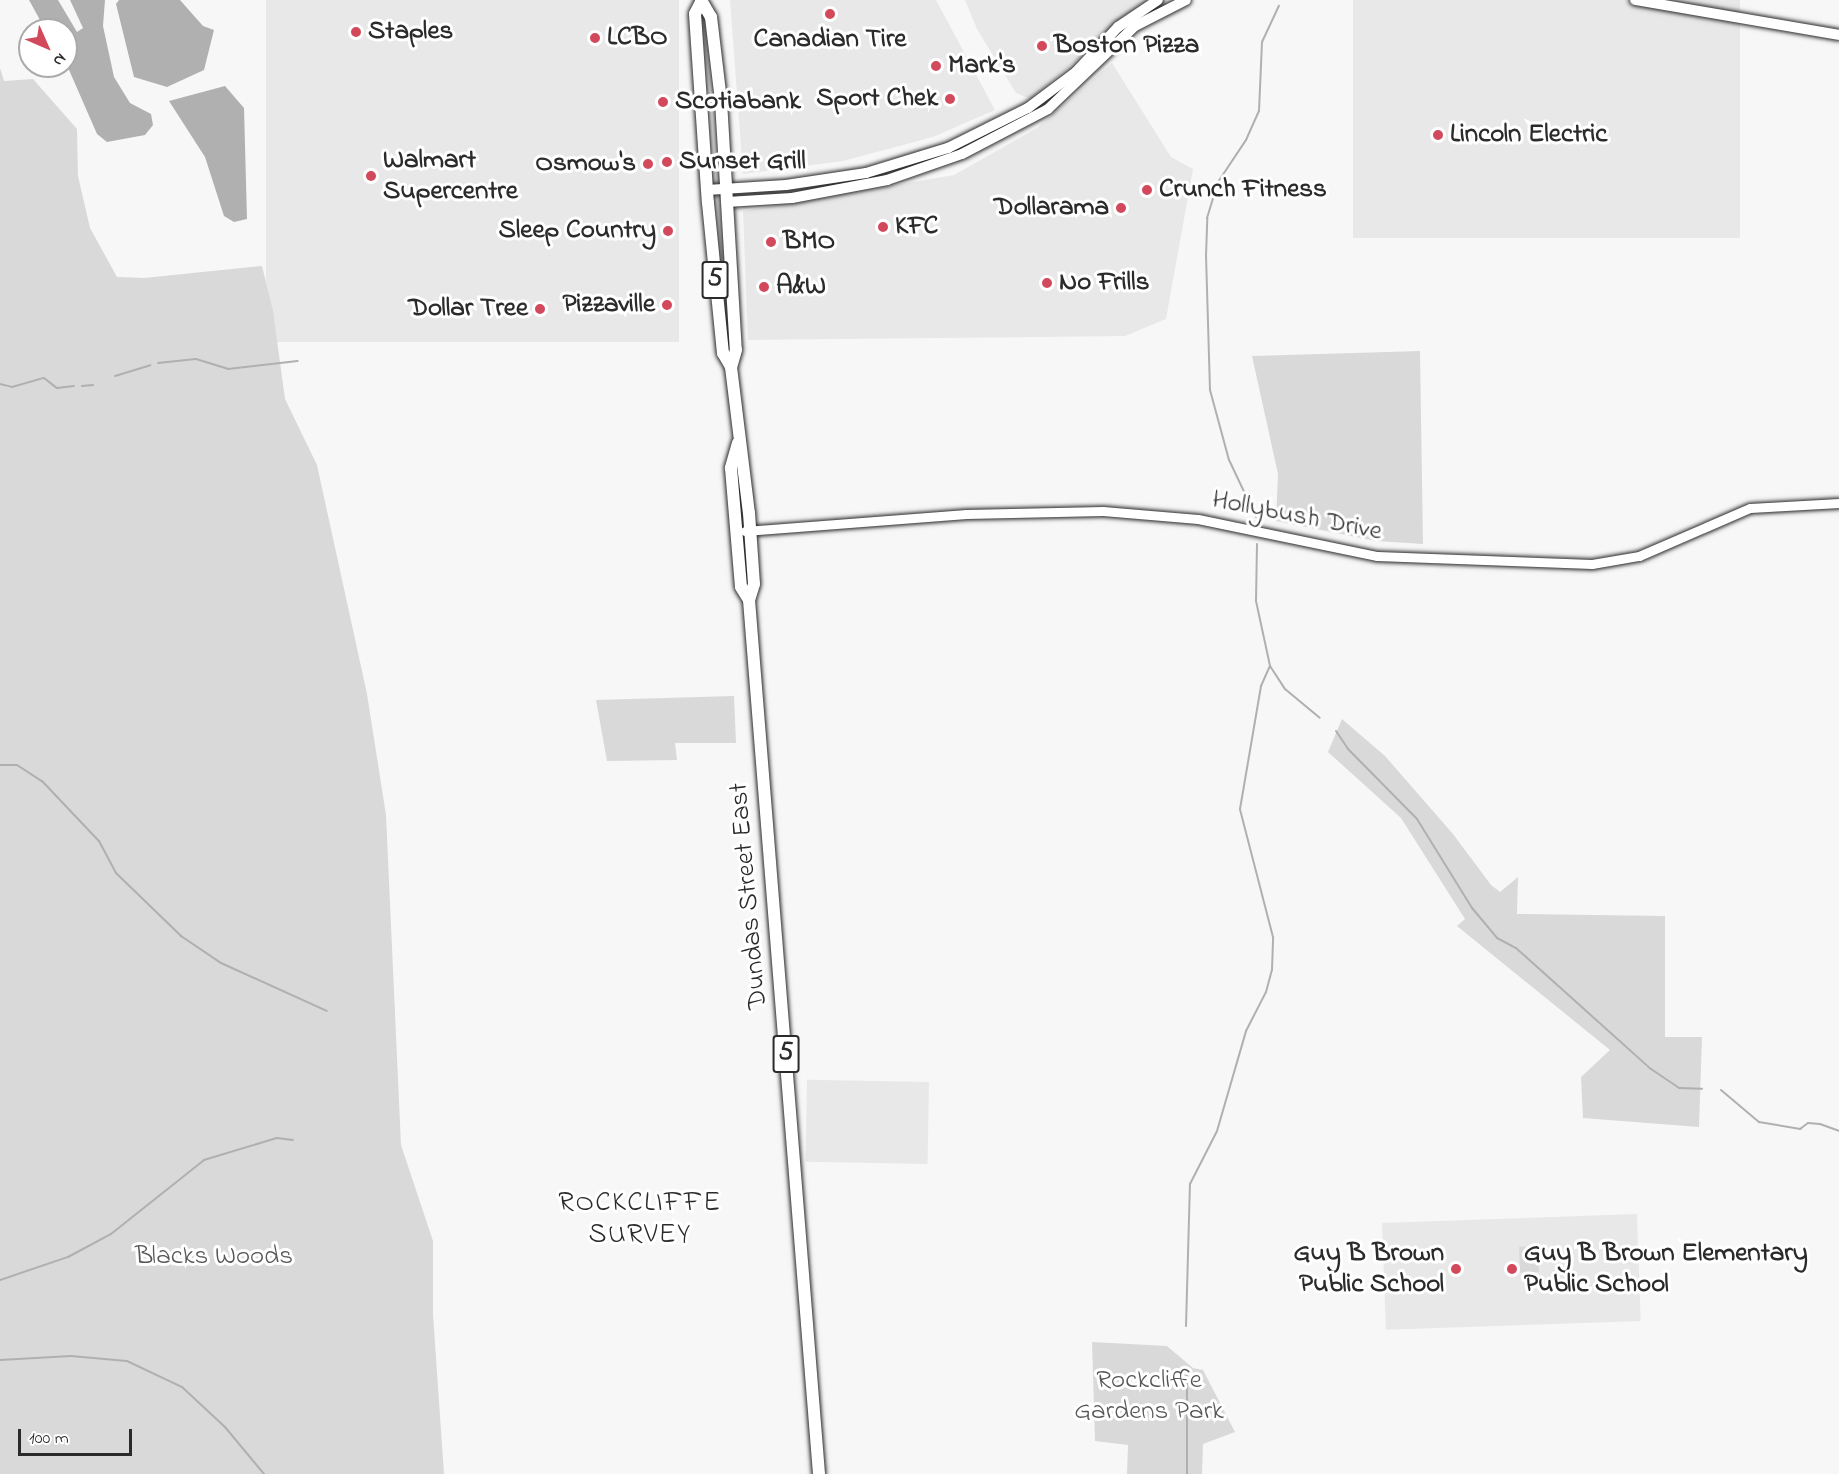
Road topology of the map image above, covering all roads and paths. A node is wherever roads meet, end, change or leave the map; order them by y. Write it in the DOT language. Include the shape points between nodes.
graph roads {
  1 [pos="1186,0"];
  2 [pos="1635,0"];
  3 [pos="701,1"];
  4 [pos="1159,4"];
  5 [pos="1839,35"];
  6 [pos="707,190"];
  7 [pos="726,196"];
  8 [pos="731,368"];
  9 [pos="738,442"];
  10 [pos="1839,503"];
  11 [pos="750,531"];
  12 [pos="736,532"];
  13 [pos="749,600"];
  14 [pos="819,1474"];
  1 -- 4 [label="main road"];
  2 -- 5 [label="main road"];
  3 -- 6 [label="main road, Dundas Street East / 5" via="695,14"];
  3 -- 7 [label="main road, Dundas Street East / 5" via="711,17"];
  4 -- 7 [label="main road" via="1048,109 962,154 877,182 792,198"];
  6 -- 7 [label="main road"];
  6 -- 8 [label="main road, Dundas Street East / 5" via="723,353"];
  7 -- 8 [label="main road, Dundas Street East / 5" via="736,350"];
  8 -- 9 [label="main road, Dundas Street East / 5"];
  9 -- 11 [label="main road, Dundas Street East / 5" via="745,469"];
  9 -- 12 [label="main road, Dundas Street East / 5" via="731,468"];
  10 -- 11 [label="street, Hollybush Drive" via="1750,508 1639,556 1606,564 1394,557 1158,514 966,514"];
  11 -- 12 [label="street, Hollybush Drive"];
  11 -- 13 [label="main road, Dundas Street East / 5" via="754,584"];
  12 -- 13 [label="main road, Dundas Street East / 5" via="741,587"];
  13 -- 14 [label="main road, Dundas Street East / 5"];
}
